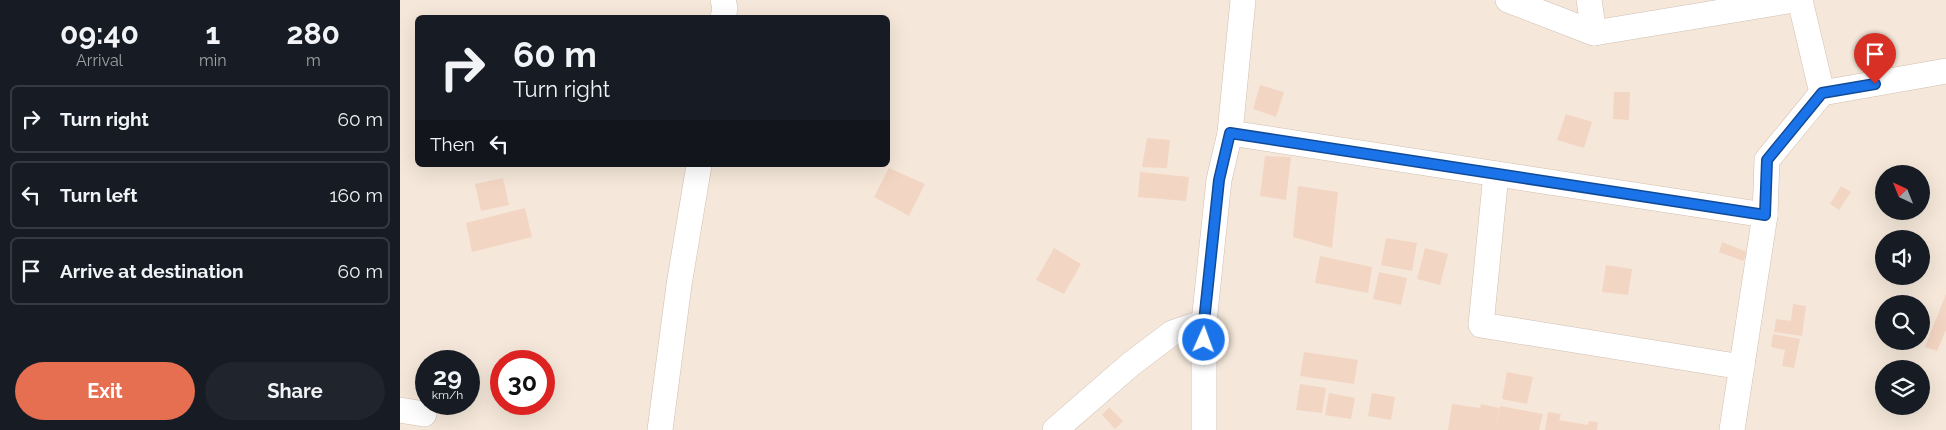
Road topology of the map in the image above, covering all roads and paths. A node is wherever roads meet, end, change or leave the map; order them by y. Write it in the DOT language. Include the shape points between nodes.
graph roads {
  1 [pos="723,0"];
  2 [pos="1243,0"];
  3 [pos="1508,0"];
  4 [pos="1589,0"];
  5 [pos="1794,0"];
  6 [pos="1800,0"];
  7 [pos="724,15"];
  8 [pos="1594,33"];
  9 [pos="1946,71"];
  10 [pos="1822,93"];
  11 [pos="1230,133"];
  12 [pos="699,167"];
  13 [pos="1496,174"];
  14 [pos="1765,215"];
  15 [pos="1204,322"];
  16 [pos="1742,367"];
  17 [pos="660,430"];
  18 [pos="1055,430"];
  19 [pos="1204,430"];
  20 [pos="1732,430"];
  1 -- 7 [label="street"];
  2 -- 11 [label="street"];
  3 -- 8 [label="street"];
  4 -- 8 [label="street"];
  5 -- 8 [label="street"];
  6 -- 10 [label="street"];
  9 -- 10 [label="street"];
  10 -- 14 [label="street" via="1767,160"];
  11 -- 13 [label="street"];
  11 -- 15 [label="street" via="1219,180"];
  12 -- 17 [label="street"];
  13 -- 14 [label="street"];
  13 -- 16 [label="street" via="1481,325"];
  14 -- 16 [label="street"];
  15 -- 18 [label="street" via="1172,333"];
  15 -- 19 [label="street"];
  16 -- 20 [label="street"];
}
